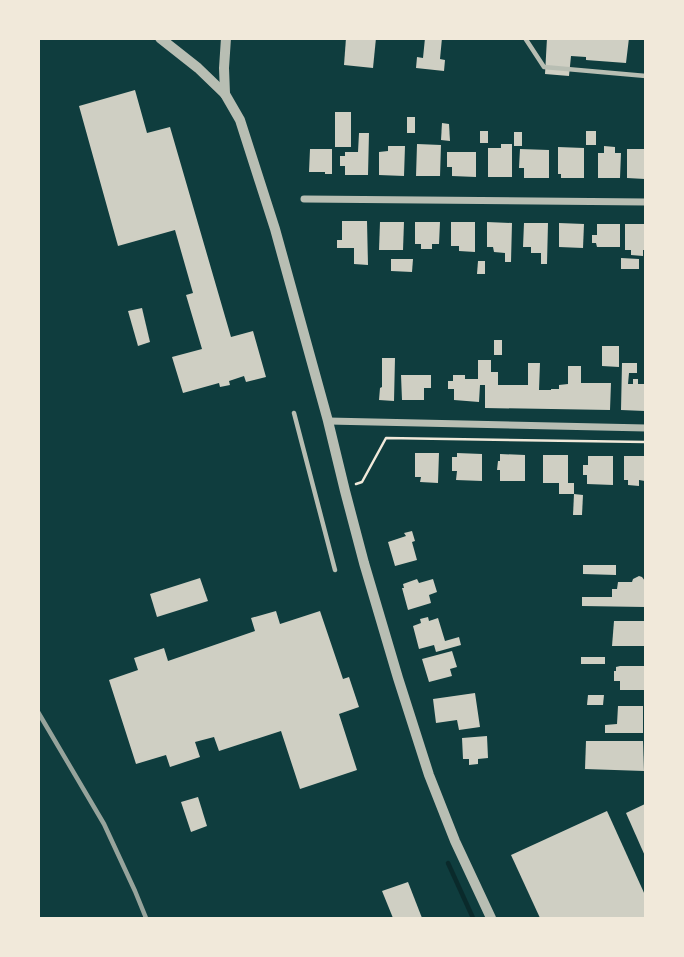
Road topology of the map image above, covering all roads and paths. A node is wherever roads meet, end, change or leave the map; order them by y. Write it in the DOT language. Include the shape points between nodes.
graph roads {
  1 [pos="160,38"];
  2 [pos="226,38"];
  3 [pos="524,38"];
  4 [pos="646,76"];
  5 [pos="225,94"];
  6 [pos="304,199"];
  7 [pos="646,202"];
  8 [pos="294,413"];
  9 [pos="328,421"];
  10 [pos="646,428"];
  11 [pos="646,442"];
  12 [pos="353,489"];
  13 [pos="335,570"];
  14 [pos="491,919"];
  1 -- 5 [label="street"];
  2 -- 5 [label="street"];
  3 -- 4 [label="lane" via="544,67"];
  5 -- 9 [label="street" via="240,120 260,182"];
  6 -- 7 [label="street"];
  8 -- 13 [label="lane"];
  9 -- 10 [label="street"];
  9 -- 14 [label="street" via="364,563 425,763"];
  11 -- 12 [label="path" via="386,438 362,482"];
}
